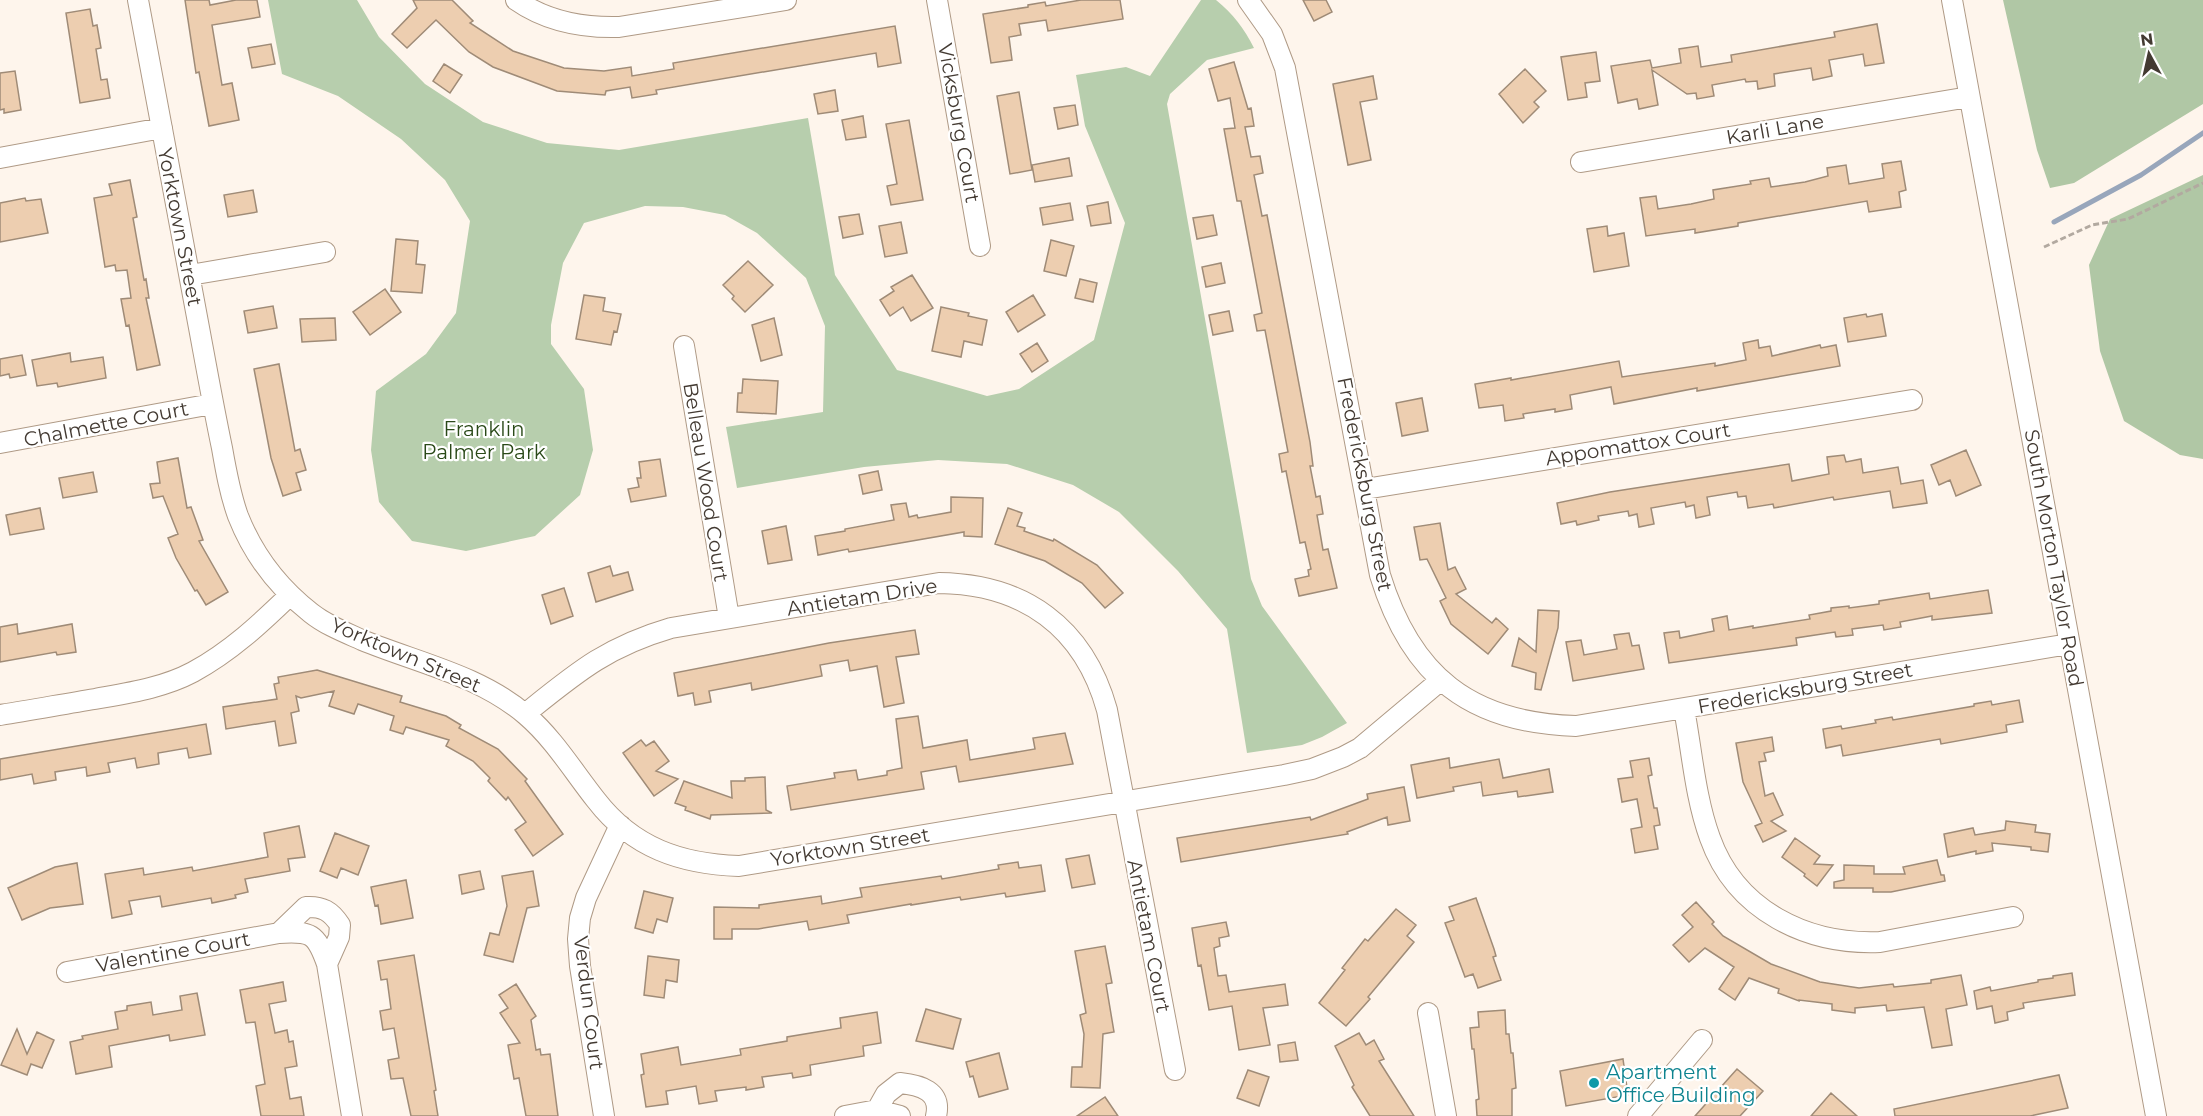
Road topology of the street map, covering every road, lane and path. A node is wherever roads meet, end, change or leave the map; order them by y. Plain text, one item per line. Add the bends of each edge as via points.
1 (138, 0) edge
2 (516, 0) edge
3 (786, 0) edge
4 (937, 0) edge
5 (1248, 0) edge
6 (1952, 0) edge
7 (1969, 97) junction
8 (162, 128) junction
9 (0, 158) edge
10 (1581, 162) dead end
11 (2203, 183) edge
12 (980, 246) dead end
13 (2044, 248) dead end
14 (325, 252) dead end
15 (190, 275) junction
16 (684, 346) dead end
17 (1912, 400) dead end
18 (212, 404) junction
19 (0, 444) edge
20 (1365, 489) junction
21 (290, 595) junction
22 (729, 618) junction
23 (2069, 644) junction
24 (1441, 680) junction
25 (1684, 709) junction
26 (525, 714) junction
27 (0, 715) edge
28 (1123, 802) junction
29 (620, 825) junction
30 (2013, 917) dead end
31 (279, 933) junction
32 (327, 964) junction
33 (67, 972) dead end
34 (1428, 1013) dead end
35 (1702, 1040) dead end
36 (1175, 1070) dead end
37 (877, 1110) junction
38 (352, 1116) edge
39 (604, 1116) edge
40 (845, 1116) edge
41 (900, 1116) edge
42 (936, 1116) edge
43 (1446, 1116) edge
44 (1638, 1116) edge
45 (2156, 1116) edge

1 - 8 street, Yorktown Street
2 - 3 street via 550,18 585,26 619,27
4 - 12 street, Vicksburg Court
5 - 20 street, Fredericksburg Street via 1272,34 1285,68
6 - 7 street, South Morton Taylor Road
7 - 10 street, Karli Lane
7 - 23 street, South Morton Taylor Road
8 - 9 street
8 - 15 street, Yorktown Street
11 - 13 path via 2128,219 2092,225
14 - 15 street
15 - 18 street, Yorktown Street
16 - 22 street, Belleau Wood Court
17 - 20 street, Appomattox Court
18 - 19 street, Chalmette Court
18 - 21 street, Yorktown Street via 239,518 258,555
20 - 24 street, Fredericksburg Street via 1380,575 1390,607 1412,648
21 - 26 street, Yorktown Street via 334,628 468,678
21 - 27 street via 259,626 192,673 132,692
22 - 26 street, Antietam Drive via 671,628 621,646 582,668
22 - 28 street, Antietam Drive via 939,583 1003,592 1060,627 1093,671 1107,710
23 - 25 street, Fredericksburg Street
23 - 45 street, South Morton Taylor Road
24 - 25 street, Fredericksburg Street via 1487,710 1545,725 1576,726
24 - 28 street, Yorktown Street via 1343,758 1284,775
25 - 30 street via 1702,814 1714,847 1746,894 1778,920 1820,937 1861,943
26 - 29 street, Yorktown Street via 549,736 598,803
28 - 29 street, Yorktown Street via 739,866 676,858 649,846
28 - 36 street, Antietam Court
29 - 39 street, Verdun Court via 586,898 578,939
31 - 32 street, Valentine Court via 301,932 312,937 320,945
31 - 32 street via 306,907 319,906 332,914 340,925 339,937
31 - 33 street, Valentine Court
32 - 38 street, Valentine Court
34 - 43 street
35 - 44 street
37 - 40 street
37 - 41 street
37 - 42 street via 886,1094 900,1083 926,1088 934,1095

